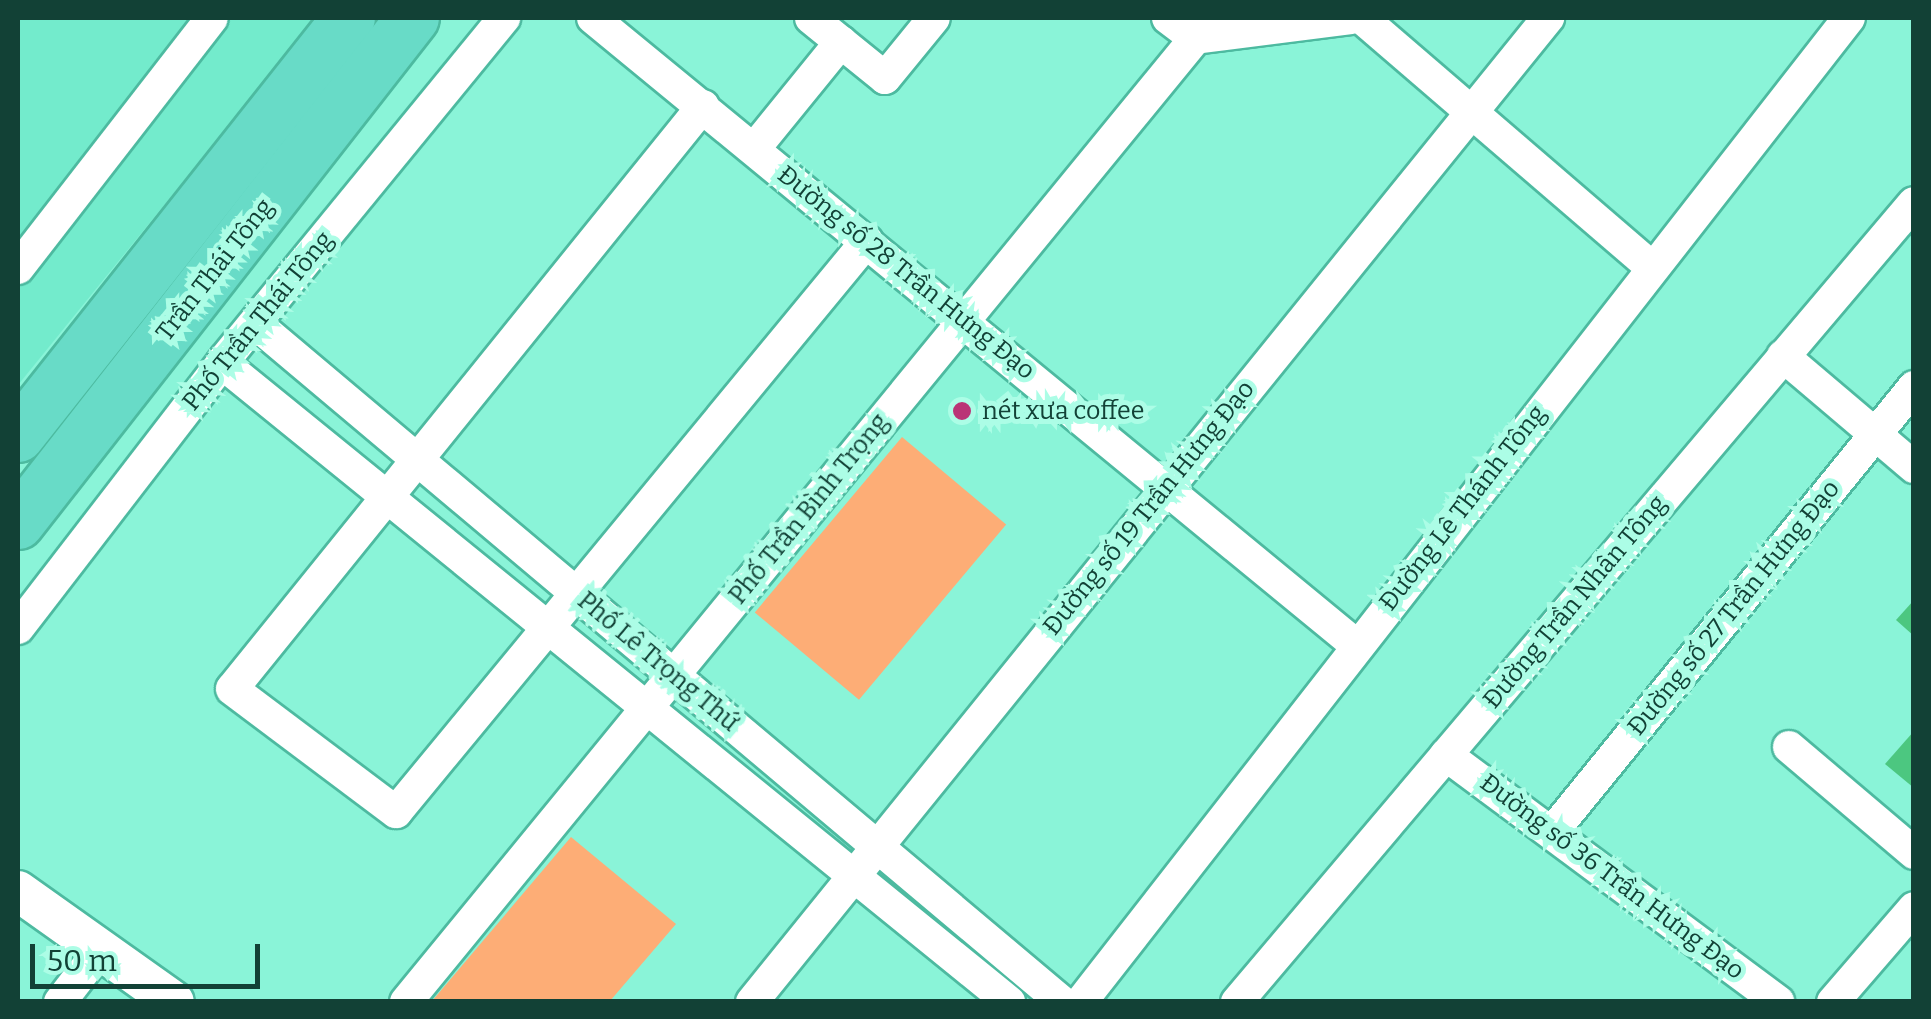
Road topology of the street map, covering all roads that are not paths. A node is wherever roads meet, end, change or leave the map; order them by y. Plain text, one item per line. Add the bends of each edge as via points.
1 (212, 18) edge
2 (349, 18) edge
3 (412, 18) edge
4 (504, 18) edge
5 (594, 18) edge
6 (811, 18) edge
7 (934, 18) edge
8 (1168, 18) edge
9 (1351, 18) edge
10 (1362, 18) edge
11 (1548, 18) edge
12 (1848, 18) edge
13 (1204, 28) edge
14 (841, 42) junction
15 (703, 106) junction
16 (1471, 112) junction
17 (754, 149) junction
18 (1914, 203) edge
19 (866, 241) junction
20 (1652, 267) junction
21 (18, 268) edge
22 (964, 320) junction
23 (255, 323) junction
24 (1783, 356) junction
25 (222, 363) junction
26 (1914, 387) edge
27 (1875, 434) junction
28 (18, 436) edge
29 (418, 455) junction
30 (1914, 467) edge
31 (1166, 486) junction
32 (386, 494) junction
33 (18, 522) edge
34 (576, 594) junction
35 (550, 626) junction
36 (18, 628) edge
37 (1356, 645) junction
38 (674, 674) junction
39 (648, 705) junction
40 (1789, 747) dead end
41 (1446, 754) junction
42 (1554, 830) junction
43 (878, 845) junction
44 (1914, 853) edge
45 (855, 873) junction
46 (18, 892) edge
47 (1914, 908) edge
48 (100, 950) junction
49 (60, 1002) edge
50 (174, 1002) edge
51 (406, 1002) edge
52 (752, 1002) edge
53 (1009, 1002) edge
54 (1062, 1002) edge
55 (1082, 1002) edge
56 (1237, 1002) edge
57 (1778, 1002) edge
58 (1833, 1002) edge

1 - 21 street
2 - 28 main road
3 - 33 main road, Trần Thái Tông
4 - 23 street, Phố Trần Thái Tông
5 - 15 street, Đường số 28 Trần Hưng Đạo
6 - 14 street
7 - 14 street via 885,78
8 - 13 street
9 - 13 street
10 - 16 street
11 - 16 street, Đường số 19 Trần Hưng Đạo
12 - 20 street, Đường Lê Thánh Tông
13 - 22 street, Phố Trần Bình Trọng
14 - 17 street
15 - 17 street, Đường số 28 Trần Hưng Đạo
15 - 29 street
16 - 20 street
16 - 31 street, Đường số 19 Trần Hưng Đạo
17 - 19 street, Đường số 28 Trần Hưng Đạo
18 - 24 street, Đường Trần Nhân Tông
19 - 22 street, Đường số 28 Trần Hưng Đạo
19 - 34 street
20 - 37 street, Đường Lê Thánh Tông
22 - 31 street, Đường số 28 Trần Hưng Đạo
22 - 38 street, Phố Trần Bình Trọng
23 - 25 street, Phố Trần Thái Tông
23 - 29 street, Phố Lê Trọng Thứ
24 - 27 street
24 - 41 street, Đường Trần Nhân Tông
25 - 32 street, Phố Lê Trọng Thứ
25 - 36 street, Phố Trần Thái Tông
26 - 27 street, Đường số 27 Trần Hưng Đạo
27 - 30 street
27 - 42 street, Đường số 27 Trần Hưng Đạo
29 - 32 street
29 - 34 street, Phố Lê Trọng Thứ
31 - 37 street, Đường số 28 Trần Hưng Đạo
31 - 43 street, Đường số 19 Trần Hưng Đạo
32 - 35 street, Phố Lê Trọng Thứ
32 - 35 street via 232,689 396,812
34 - 35 street
34 - 38 street, Phố Lê Trọng Thứ
35 - 39 street, Phố Lê Trọng Thứ
37 - 55 street, Đường Lê Thánh Tông
38 - 39 street, Phố Trần Bình Trọng
38 - 43 street, Phố Lê Trọng Thứ
39 - 45 street, Phố Lê Trọng Thứ
39 - 51 street, Phố Trần Bình Trọng
40 - 44 street
41 - 42 street, Đường số 36 Trần Hưng Đạo
41 - 56 street, Đường Trần Nhân Tông
42 - 57 street, Đường số 36 Trần Hưng Đạo
43 - 45 street, Đường số 19 Trần Hưng Đạo
43 - 54 street, Phố Lê Trọng Thứ
45 - 52 street, Đường số 19 Trần Hưng Đạo
45 - 53 street, Phố Lê Trọng Thứ
46 - 48 street
47 - 58 street
48 - 49 street
48 - 50 street

